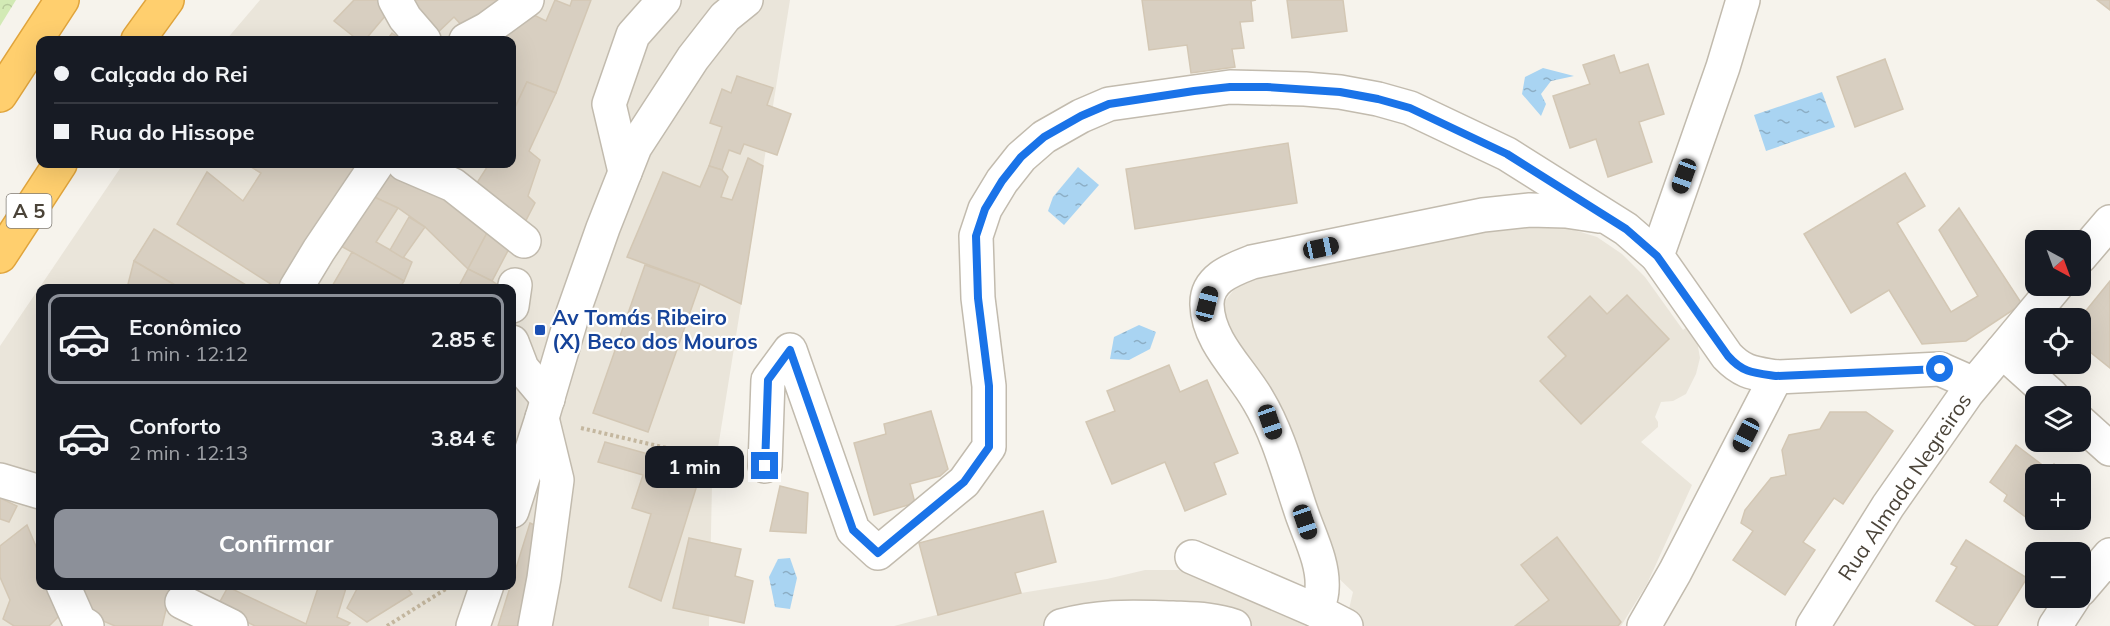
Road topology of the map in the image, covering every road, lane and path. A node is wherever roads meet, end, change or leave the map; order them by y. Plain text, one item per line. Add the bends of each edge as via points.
1 (62, 0) edge
2 (166, 0) edge
3 (395, 0) edge
4 (528, 0) edge
5 (664, 0) edge
6 (746, 0) edge
7 (1743, 0) edge
8 (39, 36) edge
9 (141, 36) edge
10 (421, 36) edge
11 (474, 36) edge
12 (36, 40) edge
13 (0, 95) edge
14 (57, 168) edge
15 (375, 168) edge
16 (413, 168) edge
17 (625, 172) junction
18 (1606, 216) junction
19 (2110, 222) edge
20 (524, 241) dead end
21 (2091, 245) edge
22 (0, 256) edge
23 (1657, 256) junction
24 (298, 284) edge
25 (2048, 296) edge
26 (2002, 351) junction
27 (516, 352) edge
28 (1776, 376) junction
29 (1974, 384) junction
30 (2041, 386) edge
31 (545, 408) junction
32 (2091, 432) edge
33 (2110, 449) edge
34 (765, 466) joint
35 (0, 480) edge
36 (36, 491) edge
37 (516, 499) edge
38 (2110, 555) edge
39 (1192, 557) dead end
40 (2091, 577) edge
41 (65, 590) edge
42 (444, 590) edge
43 (485, 590) edge
44 (180, 604) edge
45 (2067, 608) edge
46 (1317, 611) junction
47 (80, 624) edge
48 (231, 626) edge
49 (387, 626) edge
50 (473, 626) edge
51 (535, 626) edge
52 (1061, 626) edge
53 (1234, 626) edge
54 (1346, 626) edge
55 (1644, 626) edge
56 (1813, 626) edge
57 (2055, 626) edge

1 - 8 highway
2 - 9 highway
3 - 10 street
4 - 11 street
5 - 17 street via 633,35 609,104
6 - 17 street via 725,17 693,58 635,147
7 - 23 street
12 - 13 highway
14 - 22 highway, A 5
15 - 24 street
16 - 20 street via 453,185
17 - 31 street via 573,313
18 - 23 street
18 - 34 street via 1507,154 1410,108 1378,99 1305,89 1230,87 1109,104 1044,137 1021,157 985,209 976,246 989,386 989,447 964,482 878,553 853,530 790,350 768,380
18 - 46 street via 1530,210 1483,215 1252,262 1228,271 1211,285 1207,304 1209,324 1270,422 1319,562 1322,588
19 - 21 street
23 - 28 street via 1738,367
25 - 26 street, Rua Almada Negreiros
26 - 29 street, Rua Almada Negreiros
26 - 30 street
27 - 31 street
28 - 29 street via 1940,369
28 - 55 street
29 - 56 street, Rua Almada Negreiros via 1888,506
31 - 34 path via 746,467
31 - 37 street
31 - 51 street via 557,480
32 - 33 street
35 - 36 street
38 - 40 street
39 - 46 street
41 - 47 street
42 - 49 path
43 - 50 street
44 - 48 street
45 - 57 street
46 - 54 street
52 - 53 street via 1123,616 1216,620

